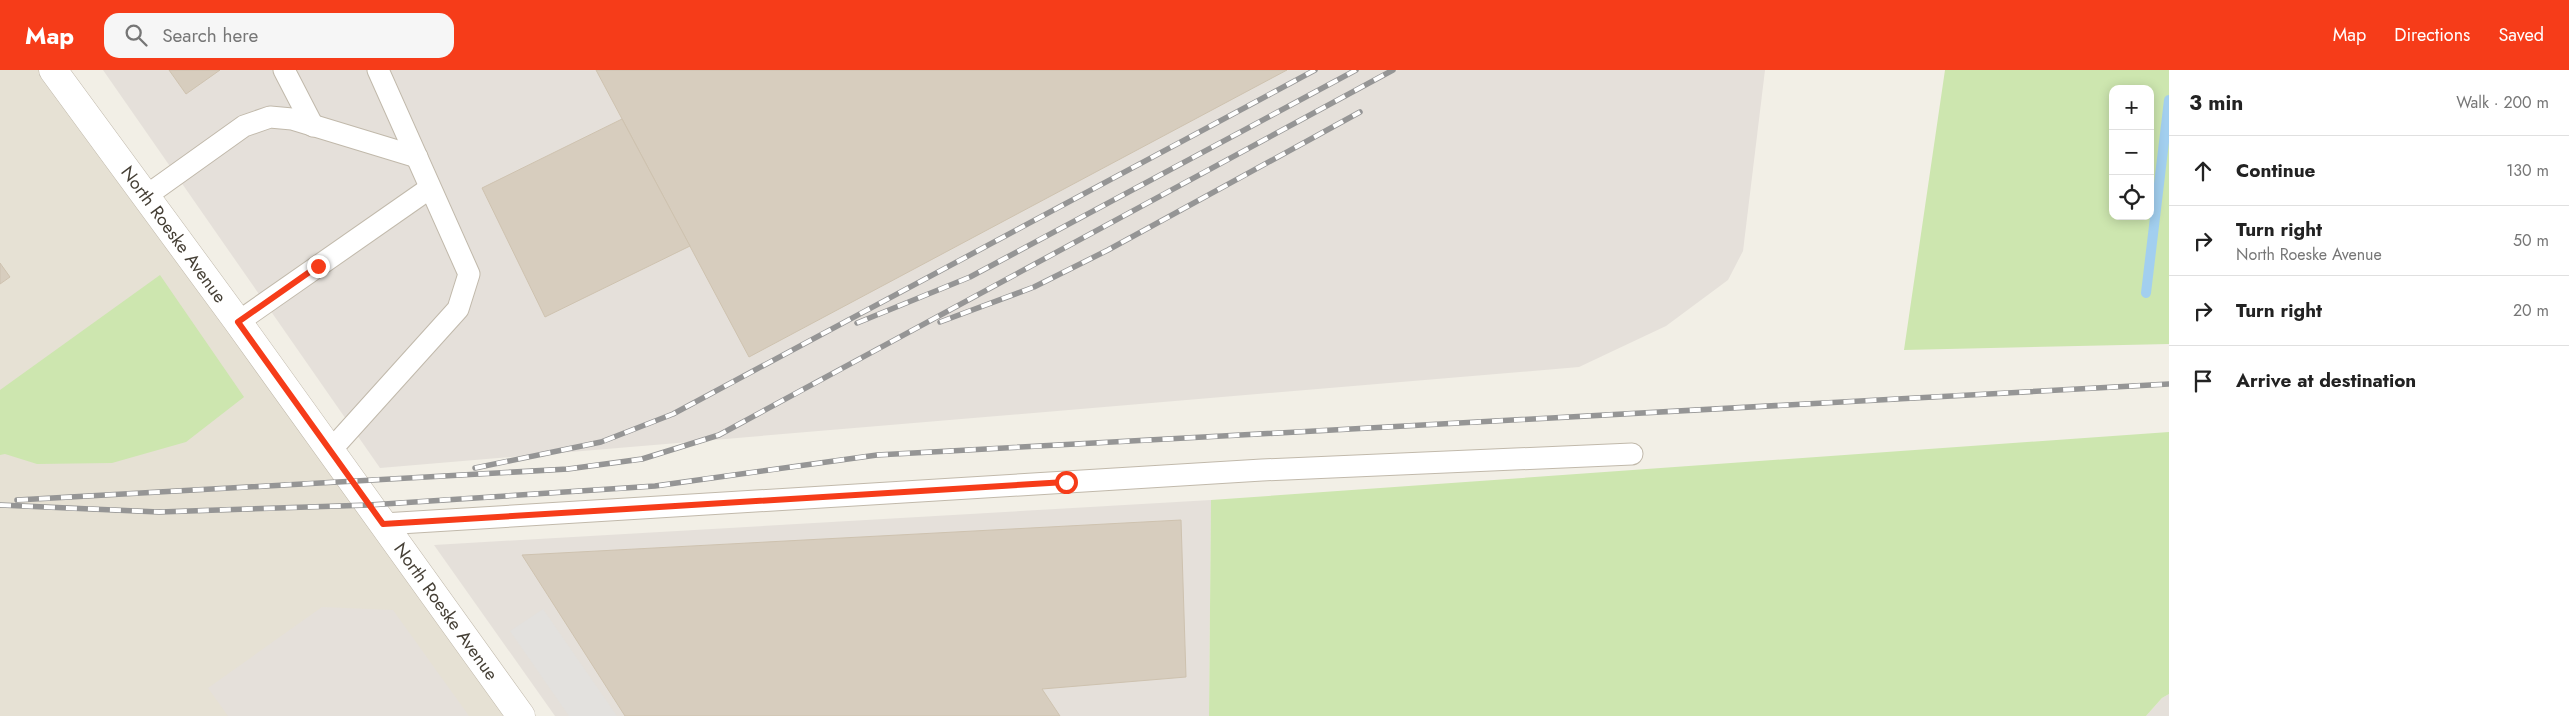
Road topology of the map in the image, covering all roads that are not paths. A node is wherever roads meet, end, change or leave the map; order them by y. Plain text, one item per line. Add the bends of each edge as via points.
1 (53, 70) edge
2 (284, 70) edge
3 (378, 70) edge
4 (314, 126) junction
5 (416, 157) junction
6 (430, 188) junction
7 (146, 196) junction
8 (238, 322) junction
9 (330, 451) junction
10 (1632, 454) dead end
11 (383, 524) junction
12 (521, 716) edge

1 - 7 street, North Roeske Avenue
2 - 4 lane
3 - 5 lane
4 - 5 lane
4 - 7 lane via 292,119 270,118 244,126
5 - 6 lane
6 - 8 lane
6 - 9 lane via 469,274 458,309
7 - 8 street, North Roeske Avenue
8 - 9 street, North Roeske Avenue
9 - 11 street, North Roeske Avenue
10 - 11 lane via 1262,470
11 - 12 street, North Roeske Avenue

